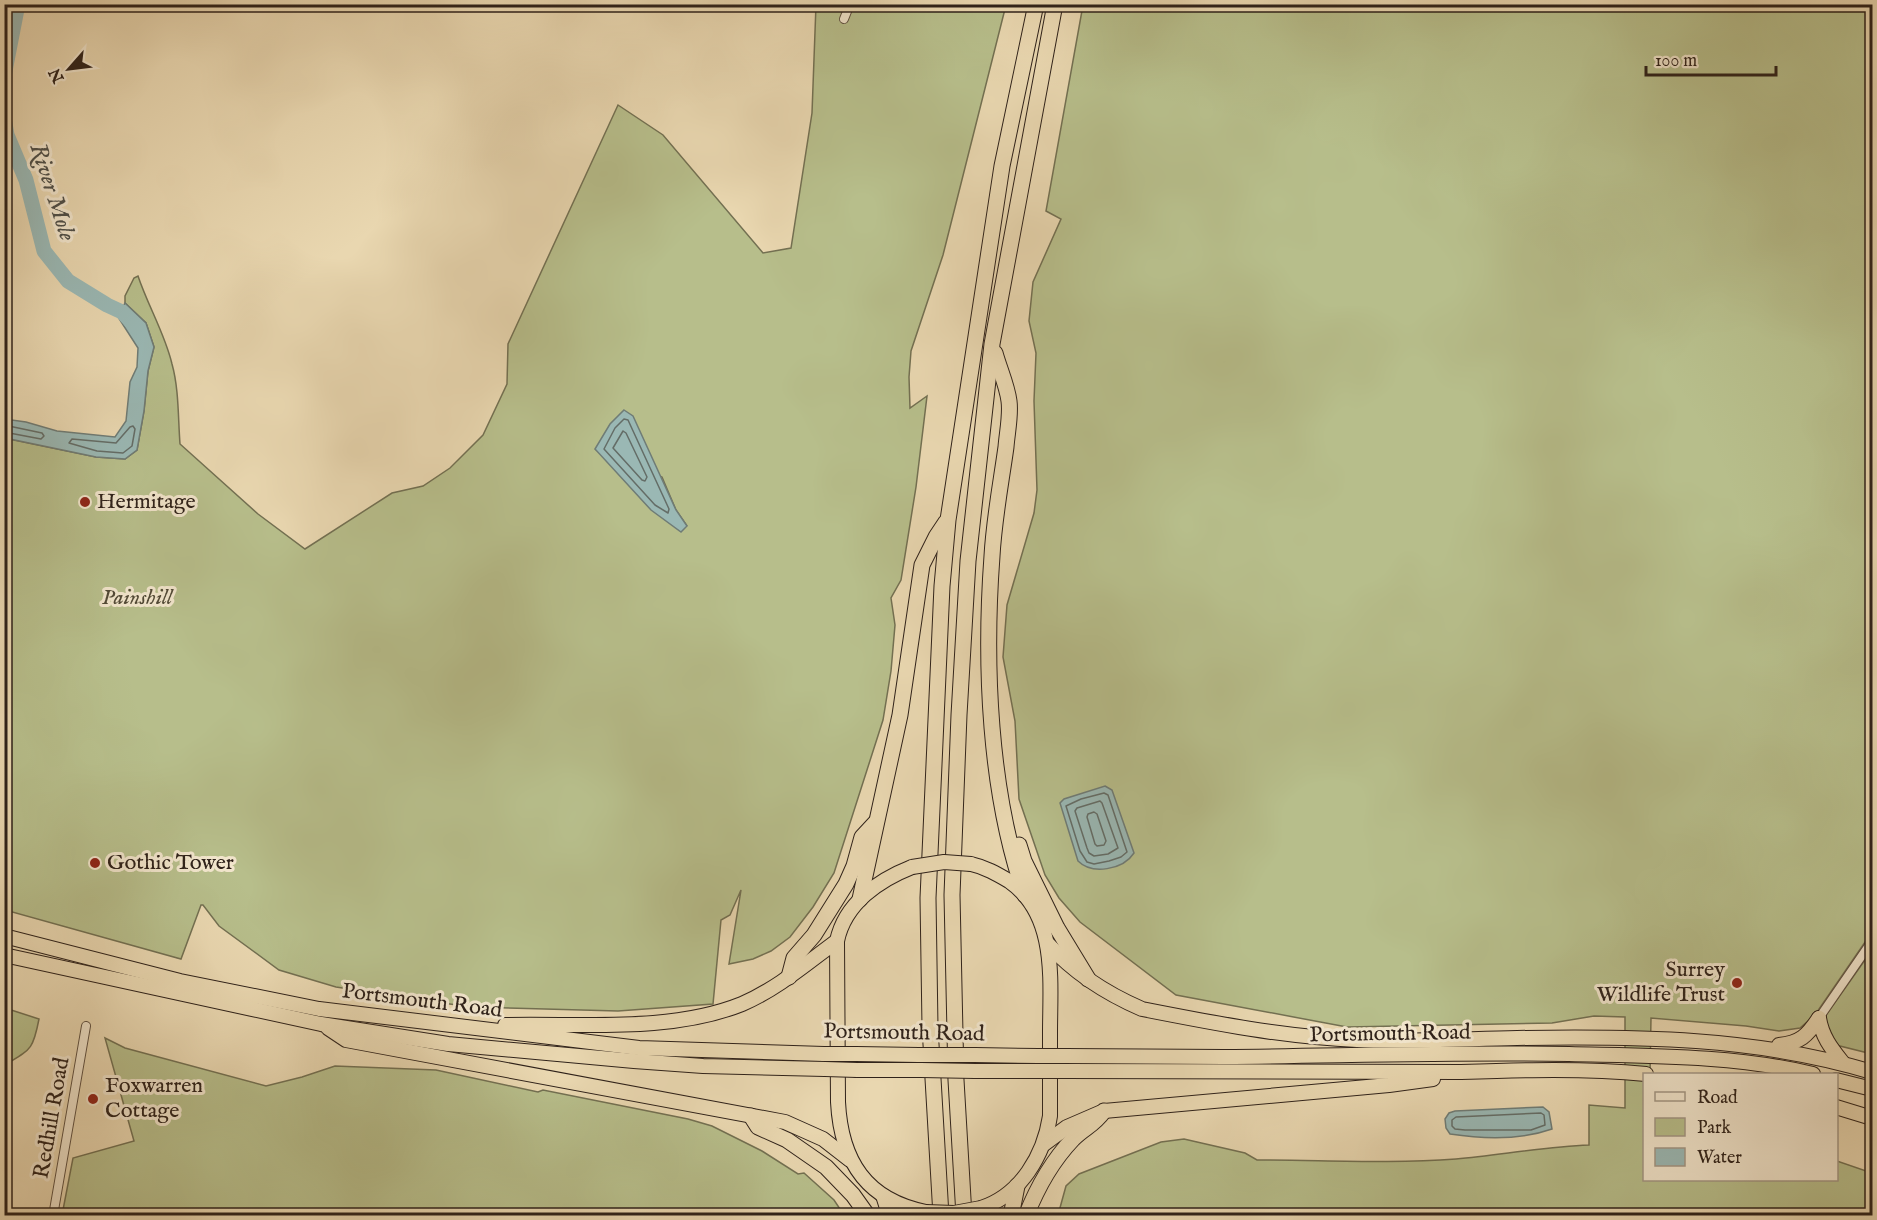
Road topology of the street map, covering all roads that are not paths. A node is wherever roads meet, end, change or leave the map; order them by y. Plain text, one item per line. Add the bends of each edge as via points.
1 (850, 4) edge
2 (1036, 4) edge
3 (1055, 4) edge
4 (844, 19) dead end
5 (992, 344) junction
6 (948, 520) junction
7 (1002, 810) junction
8 (876, 822) junction
9 (1025, 895) junction
10 (860, 899) junction
11 (4, 936) edge
12 (837, 940) junction
13 (1872, 941) edge
14 (1048, 944) junction
15 (4, 955) edge
16 (789, 977) junction
17 (1088, 979) junction
18 (1819, 1018) junction
19 (321, 1024) junction
20 (86, 1026) dead end
21 (458, 1027) junction
22 (1762, 1047) junction
23 (1844, 1063) junction
24 (1461, 1072) junction
25 (1872, 1072) edge
26 (1808, 1073) edge
27 (1643, 1074) edge
28 (1838, 1080) edge
29 (1872, 1089) edge
30 (1838, 1108) edge
31 (1104, 1111) junction
32 (751, 1116) junction
33 (1872, 1118) edge
34 (1044, 1143) junction
35 (850, 1160) junction
36 (1017, 1186) junction
37 (884, 1197) junction
38 (934, 1214) edge
39 (53, 1215) edge
40 (868, 1215) edge
41 (890, 1215) edge
42 (964, 1215) edge
43 (1011, 1215) edge
44 (1026, 1215) edge

1 - 4 street
2 - 6 highway via 1002,166
3 - 5 highway
5 - 7 highway via 1009,402 993,530 988,646
5 - 42 highway via 968,561 953,884 956,1080
6 - 8 highway via 922,565 900,715
6 - 38 highway via 928,898
7 - 9 highway via 1013,863
7 - 17 highway via 1057,928
8 - 10 highway
8 - 16 highway via 862,837 846,884 814,935 794,958
9 - 10 highway, bridge via 1001,876 979,866 944,862 912,867 891,876
9 - 14 highway
10 - 12 highway
11 - 21 highway, Portsmouth Road via 256,998
12 - 16 highway
12 - 35 highway via 839,1125
13 - 18 street
14 - 17 highway via 1066,964
14 - 34 highway via 1050,1116
15 - 19 highway, Portsmouth Road
16 - 21 highway via 743,1003 685,1019
17 - 22 highway via 1142,1009 1297,1035 1394,1041 1671,1038
18 - 22 highway via 1793,1044
18 - 23 highway via 1827,1043
19 - 24 highway, Portsmouth Road, bridge via 448,1044 703,1066
19 - 32 highway via 346,1040
20 - 39 street, Redhill Road
21 - 26 highway, Portsmouth Road, bridge via 639,1048 1038,1056 1515,1053 1700,1058
22 - 23 highway
23 - 25 highway
24 - 27 highway, Portsmouth Road
24 - 31 highway via 1389,1085
28 - 29 highway
30 - 33 highway
31 - 34 highway
31 - 44 highway via 1056,1158
32 - 35 highway via 797,1126 823,1139
32 - 40 highway via 758,1127 787,1140 826,1167
34 - 36 highway
35 - 37 highway via 867,1183
36 - 38 highway, bridge via 981,1208
36 - 43 highway
37 - 38 highway
37 - 41 highway

